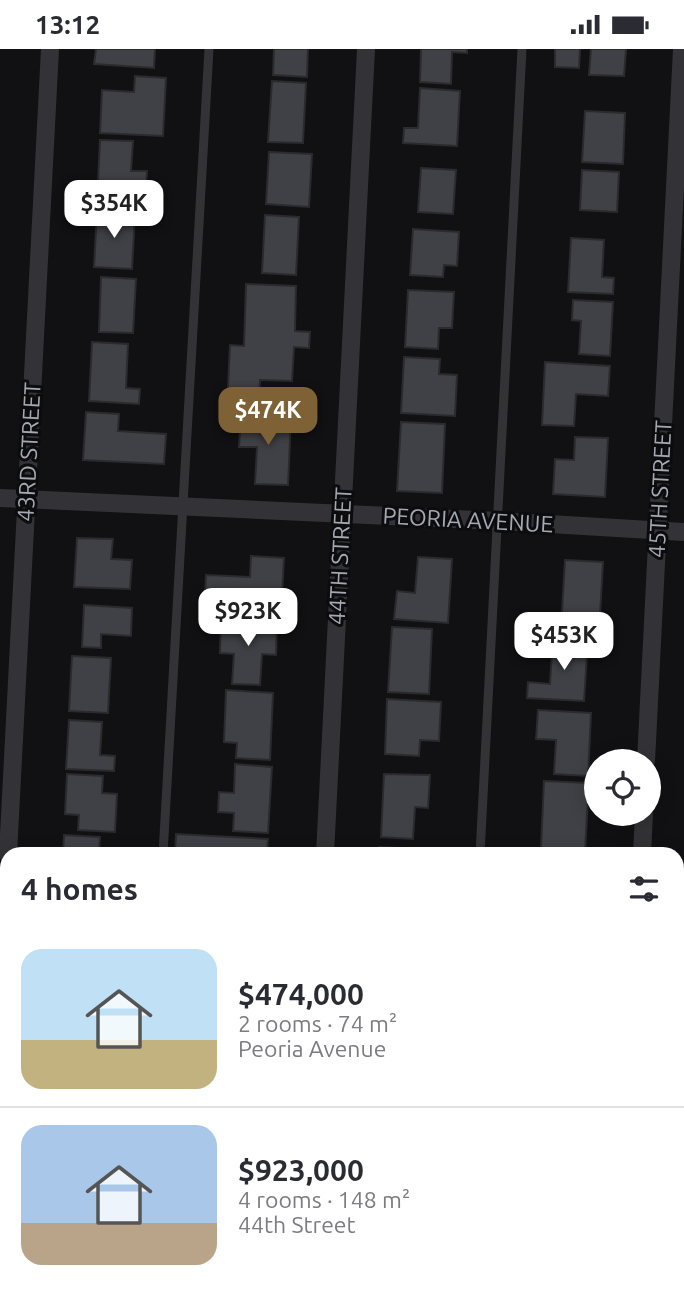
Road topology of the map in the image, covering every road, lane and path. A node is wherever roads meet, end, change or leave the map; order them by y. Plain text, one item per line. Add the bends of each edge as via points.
1 (50, 49) edge
2 (209, 49) edge
3 (366, 49) edge
4 (522, 49) edge
5 (682, 49) edge
6 (0, 498) edge
7 (26, 499) junction
8 (182, 507) junction
9 (342, 514) junction
10 (498, 521) junction
11 (658, 531) junction
12 (684, 533) edge
13 (647, 749) edge
14 (643, 826) edge
15 (8, 847) edge
16 (163, 847) edge
17 (325, 847) edge
18 (481, 847) edge
19 (642, 847) edge

1 - 7 street, 43RD STREET
2 - 8 lane
3 - 9 street, 44TH STREET
4 - 10 lane
5 - 11 street, 45TH STREET
6 - 7 street, PEORIA AVENUE
7 - 8 street, PEORIA AVENUE
7 - 15 street, 43RD STREET
8 - 9 street, PEORIA AVENUE
8 - 16 lane
9 - 10 street, PEORIA AVENUE
9 - 17 street, 44TH STREET
10 - 11 street, PEORIA AVENUE
10 - 18 lane
11 - 12 street, PEORIA AVENUE
11 - 13 street, 45TH STREET
14 - 19 street

